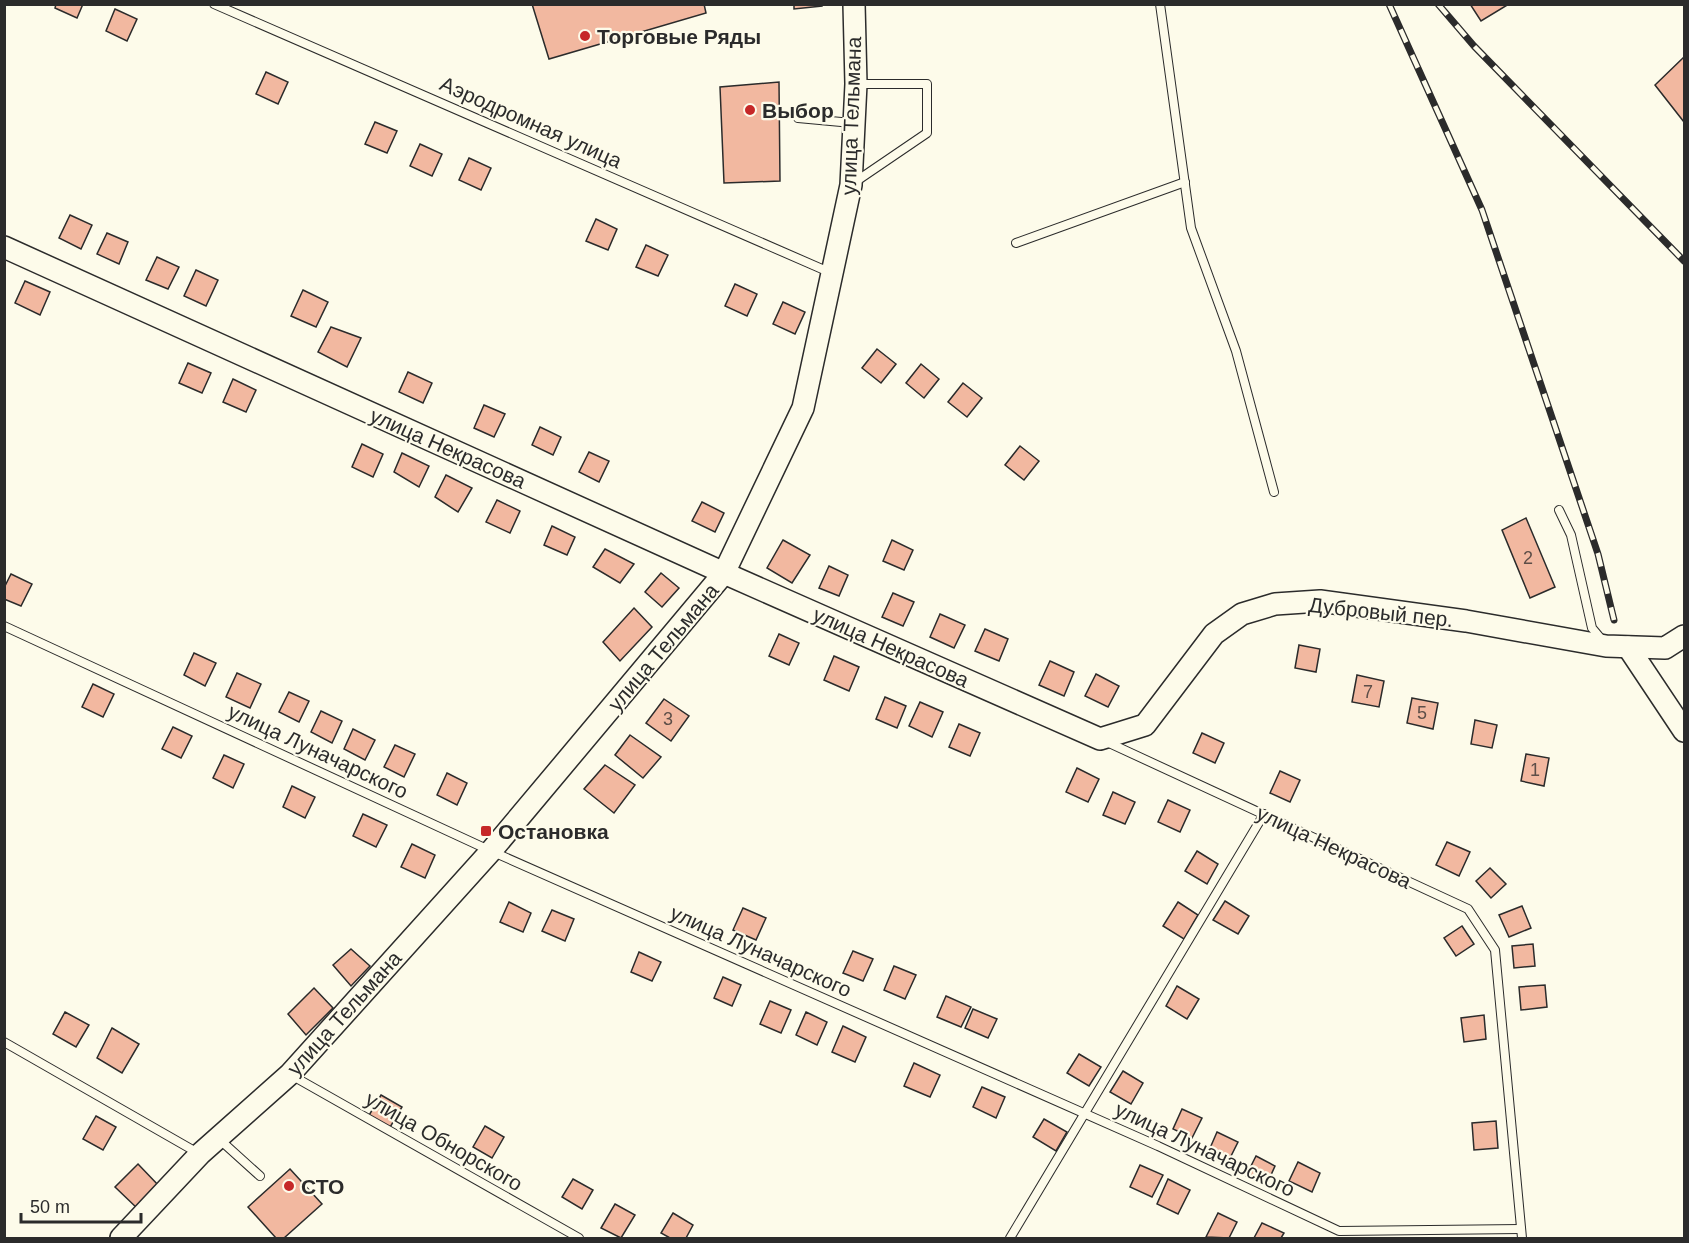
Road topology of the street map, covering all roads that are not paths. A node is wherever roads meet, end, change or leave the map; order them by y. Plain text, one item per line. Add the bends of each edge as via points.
1 (214, 4) edge
2 (234, 4) edge
3 (854, 4) edge
4 (1160, 4) edge
5 (226, 9) junction
6 (856, 84) junction
7 (798, 118) dead end
8 (853, 123) junction
9 (1185, 182) junction
10 (851, 185) junction
11 (1016, 243) dead end
12 (4, 247) edge
13 (833, 273) junction
14 (1274, 492) dead end
15 (1559, 510) dead end
16 (724, 573) junction
17 (4, 626) edge
18 (1684, 636) edge
19 (1606, 646) junction
20 (1628, 647) junction
21 (1684, 731) edge
22 (1100, 739) junction
23 (1264, 814) junction
24 (491, 851) junction
25 (4, 1042) edge
26 (290, 1074) junction
27 (1085, 1114) junction
28 (218, 1138) junction
29 (200, 1154) junction
30 (260, 1176) dead end
31 (1521, 1229) junction
32 (122, 1239) edge
33 (579, 1239) edge
34 (1010, 1239) edge
35 (1522, 1239) edge

1 - 5 lane, Аэродромная улица
2 - 5 lane
3 - 6 street, улица Тельмана
4 - 9 lane
5 - 13 lane, Аэродромная улица
6 - 8 street, улица Тельмана
6 - 10 lane via 927,84 927,133
7 - 8 lane
8 - 10 street, улица Тельмана
9 - 11 lane
9 - 14 lane via 1191,228 1236,351
10 - 13 street, улица Тельмана
12 - 16 street, улица Некрасова
13 - 16 street, улица Тельмана via 803,408
15 - 19 lane via 1571,535 1592,628
16 - 22 street, улица Некрасова
16 - 24 street, улица Тельмана
17 - 24 lane, улица Луначарского
18 - 20 street, Дубровый пер. via 1665,648
19 - 20 street, Дубровый пер.
19 - 22 street, Дубровый пер. via 1320,601 1275,604 1242,614 1214,634 1144,725
20 - 21 street
22 - 23 lane, улица Некрасова
23 - 27 lane
23 - 31 lane, улица Некрасова via 1468,909 1495,950
24 - 26 street, улица Тельмана
24 - 27 lane, улица Луначарского
25 - 29 lane
26 - 28 street, улица Тельмана
26 - 33 lane, улица Обнорского
27 - 31 lane, улица Луначарского via 1339,1231
27 - 34 lane
28 - 29 street, улица Тельмана
28 - 30 lane
29 - 32 street, улица Тельмана
31 - 35 lane, улица Некрасова

